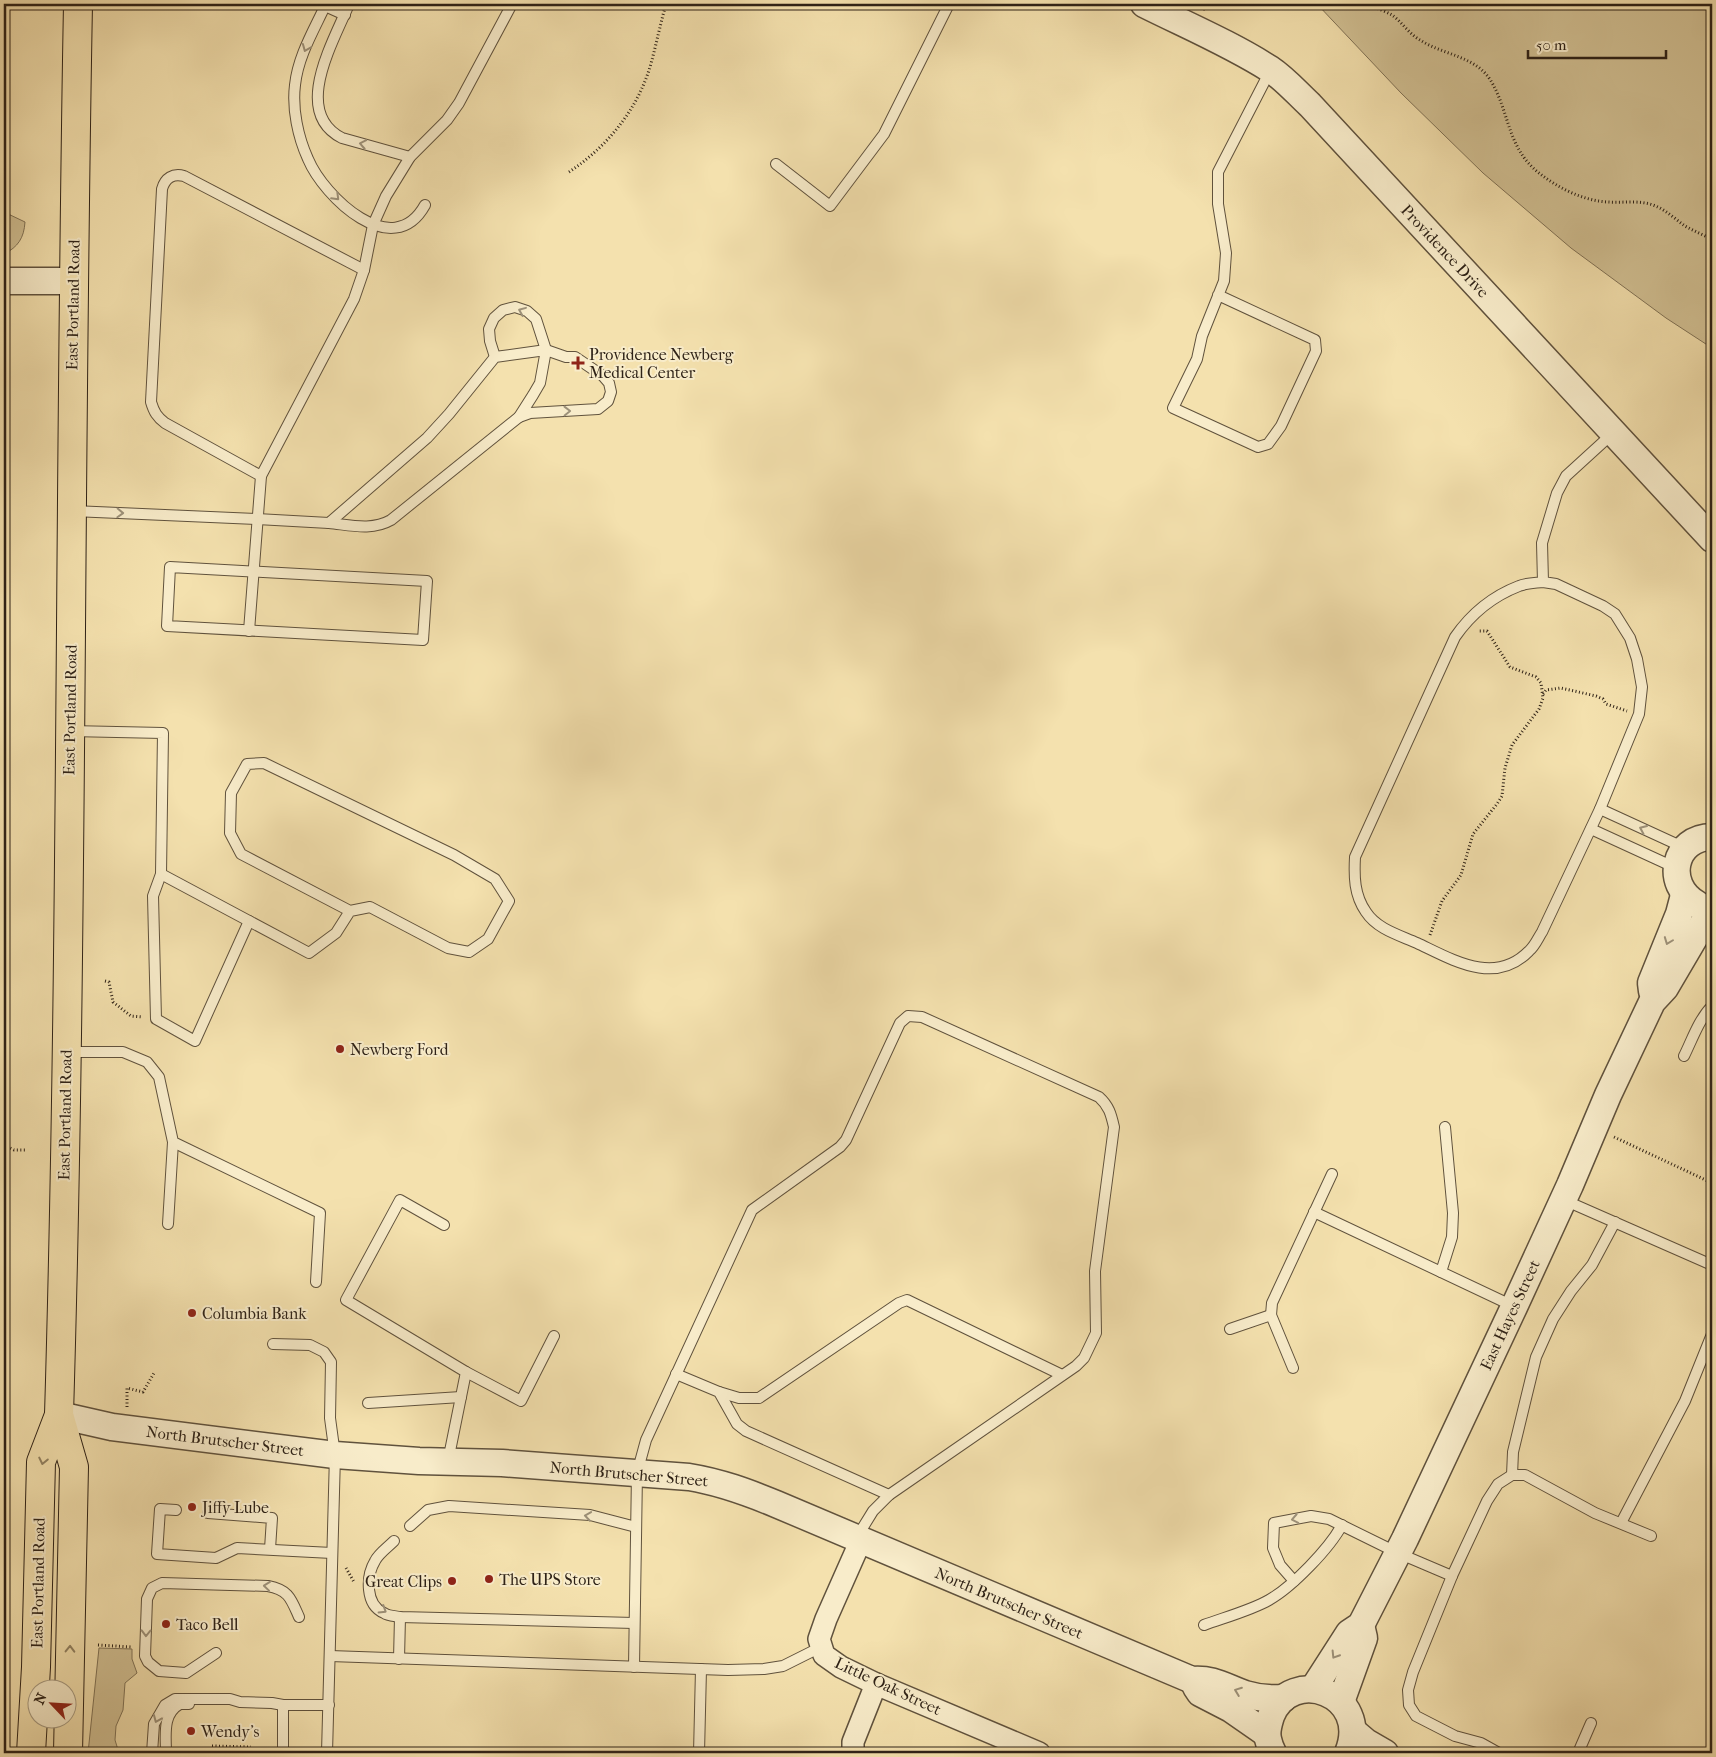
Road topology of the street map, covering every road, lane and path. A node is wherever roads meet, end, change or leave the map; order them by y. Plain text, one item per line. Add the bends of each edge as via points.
1 (78, 4) edge
2 (350, 4) edge
3 (512, 4) edge
4 (666, 4) edge
5 (949, 4) edge
6 (1144, 4) edge
7 (1368, 4) edge
8 (325, 5) edge
9 (345, 15) junction
10 (1271, 70) junction
11 (410, 157) junction
12 (776, 164) dead end
13 (569, 172) dead end
14 (425, 206) dead end
15 (373, 225) junction
16 (1712, 239) edge
17 (364, 270) junction
18 (4, 281) edge
19 (74, 281) junction
20 (1218, 295) junction
21 (546, 350) junction
22 (495, 357) junction
23 (519, 417) junction
24 (1613, 433) junction
25 (261, 476) junction
26 (72, 511) junction
27 (257, 519) junction
28 (329, 524) junction
29 (1712, 540) edge
30 (253, 572) junction
31 (1543, 582) junction
32 (1466, 622) junction
33 (249, 631) junction
34 (1543, 694) junction
35 (1640, 714) junction
36 (69, 731) junction
37 (1600, 809) junction
38 (1590, 829) junction
39 (1711, 836) edge
40 (1681, 858) junction
41 (161, 874) junction
42 (1684, 895) junction
43 (1712, 908) edge
44 (350, 911) junction
45 (249, 921) junction
46 (1425, 947) junction
47 (105, 981) dead end
48 (1652, 1002) junction
49 (1712, 1006) edge
50 (156, 1019) junction
51 (66, 1052) junction
52 (1684, 1056) dead end
53 (1445, 1127) dead end
54 (1611, 1136) dead end
55 (173, 1142) junction
56 (4, 1145) edge
57 (25, 1150) dead end
58 (1332, 1174) dead end
59 (1712, 1183) edge
60 (1563, 1199) junction
61 (1314, 1212) junction
62 (1615, 1222) junction
63 (168, 1224) dead end
64 (444, 1225) dead end
65 (1712, 1265) edge
66 (1441, 1272) junction
67 (316, 1282) dead end
68 (1514, 1307) junction
69 (1271, 1315) junction
70 (1230, 1329) dead end
71 (1712, 1334) edge
72 (554, 1336) dead end
73 (273, 1344) dead end
74 (1293, 1368) dead end
75 (466, 1372) junction
76 (154, 1373) dead end
77 (676, 1374) junction
78 (1062, 1375) junction
79 (719, 1392) junction
80 (461, 1397) junction
81 (368, 1403) dead end
82 (127, 1408) dead end
83 (59, 1415) junction
84 (335, 1455) junction
85 (448, 1462) junction
86 (636, 1474) junction
87 (1512, 1475) junction
88 (889, 1495) junction
89 (176, 1510) dead end
90 (208, 1513) dead end
91 (1621, 1524) junction
92 (410, 1526) dead end
93 (1342, 1526) junction
94 (636, 1527) junction
95 (1651, 1536) dead end
96 (859, 1539) junction
97 (394, 1542) dead end
98 (270, 1549) junction
99 (332, 1553) junction
100 (1398, 1553) junction
101 (332, 1568) junction
102 (1452, 1576) junction
103 (1294, 1581) junction
104 (369, 1587) junction
105 (299, 1617) dead end
106 (400, 1617) junction
107 (634, 1623) junction
108 (1362, 1625) junction
109 (1204, 1626) dead end
110 (98, 1645) dead end
111 (821, 1647) junction
112 (216, 1653) dead end
113 (330, 1656) junction
114 (399, 1659) junction
115 (148, 1662) junction
116 (634, 1666) junction
117 (701, 1669) junction
118 (1192, 1680) junction
119 (876, 1684) junction
120 (1313, 1689) junction
121 (1284, 1698) junction
122 (240, 1702) junction
123 (1340, 1702) junction
124 (283, 1705) junction
125 (328, 1705) junction
126 (1592, 1723) dead end
127 (1350, 1742) edge
128 (1270, 1744) edge
129 (212, 1746) dead end
130 (251, 1746) dead end
131 (31, 1753) edge
132 (68, 1753) edge
133 (152, 1753) edge
134 (166, 1753) edge
135 (283, 1753) edge
136 (327, 1753) edge
137 (699, 1753) edge
138 (853, 1753) edge
139 (1039, 1753) edge
140 (1385, 1753) edge
141 (1499, 1753) edge
142 (1578, 1753) edge

1 - 19 highway, East Portland Road
2 - 9 lane
3 - 11 lane via 459,103 447,120
4 - 13 path via 650,67 633,107 608,139
5 - 12 lane via 884,134 830,206
6 - 10 street, Providence Drive
7 - 16 path via 1392,15 1419,40 1481,68 1491,80 1517,148 1531,166 1553,183 1606,202 1642,202 1655,206
8 - 9 lane
8 -> 15 lane via 296,78 295,111 299,134 308,160 319,178 350,211
11 -> 9 lane via 342,138 333,133 322,116 318,104 319,79
10 - 20 lane via 1218,172 1218,204 1226,253 1224,281
10 - 24 street, Providence Drive via 1310,105
11 - 15 lane
14 - 15 lane via 411,222 399,227
15 - 17 lane
17 - 25 lane via 354,299
17 - 25 lane via 184,176 170,177 163,184 151,402 154,411 165,423
18 - 19 street
19 - 26 highway, East Portland Road
20 - 20 lane via 1197,359 1172,408 1258,447 1268,444 1281,426 1316,351 1315,340
21 - 22 lane
21 -> 22 lane via 536,319 515,307 503,310 491,323 490,341
21 - 23 lane via 540,383
23 -> 21 lane via 530,413 598,409 608,401 611,392 604,376 575,357
22 - 28 lane via 427,438
23 - 28 lane via 391,520 362,526
24 - 29 street, Providence Drive
24 - 31 lane via 1566,476 1556,493 1542,544
25 - 27 lane
26 -> 27 lane
26 - 36 highway, East Portland Road
27 - 28 lane
27 - 30 lane
30 - 33 lane
30 - 33 lane via 170,567 167,626
30 - 33 lane via 426,581 423,640
31 - 32 lane via 1520,585 1485,605
31 - 35 lane via 1556,584 1615,614 1630,638 1637,659 1642,687
32 - 34 path via 1476,630 1487,632 1510,667 1536,677
32 - 46 lane via 1455,637 1355,856 1356,893 1366,912 1381,927
34 - 35 path via 1546,690 1561,688 1596,696 1613,707
34 - 46 path via 1539,709 1512,745 1502,796 1473,834 1461,875 1442,901
35 - 37 lane
36 - 41 lane via 163,733
36 - 51 highway, East Portland Road
37 - 38 lane
40 -> 37 lane
38 - 40 lane
38 - 46 lane via 1542,932 1531,950 1517,962 1501,967 1468,966
39 - 40 street via 1700,839
40 - 42 street via 1678,886
41 - 45 lane
41 - 50 lane via 153,896
42 - 43 street via 1695,904
42 -> 48 street, East Hayes Street via 1652,984
43 - 48 street, East Hayes Street via 1666,988
44 - 44 lane via 370,907 448,948 470,952 488,939 509,901 495,879 454,855 264,763 247,764 231,793 230,833 241,854
44 - 45 lane via 336,933 309,952
45 - 50 lane via 195,1041
47 - 50 path via 109,982 113,1002 131,1016
48 - 60 street, East Hayes Street
49 - 52 lane
51 - 55 lane via 122,1052 147,1062 159,1077
51 - 83 highway, East Portland Road
53 - 66 lane via 1453,1213 1452,1237
54 - 59 path
55 - 63 lane
55 - 67 lane via 320,1213
56 - 57 path via 14,1150
58 - 61 lane
60 - 62 lane
60 - 68 street, East Hayes Street
61 - 66 lane
61 - 69 lane via 1272,1303
62 - 65 lane
62 - 87 lane via 1592,1265 1570,1291 1553,1319 1536,1357 1513,1452
64 - 75 lane via 400,1200 346,1300
66 - 68 lane
68 - 100 street, East Hayes Street
69 - 70 lane
69 - 74 lane
71 - 91 lane via 1685,1401
72 - 75 lane via 522,1401
73 - 84 lane via 310,1346 324,1352 331,1362 330,1418
75 - 80 lane
76 - 82 path via 143,1392 127,1388
77 - 78 lane via 752,1210 846,1140 900,1023 908,1016 922,1017 1099,1097 1111,1112 1114,1127 1095,1271 1096,1333 1084,1358
77 - 79 lane
77 - 86 lane via 646,1440
78 - 79 lane via 907,1300 759,1398 739,1398
78 - 88 lane
79 - 88 lane via 738,1424 746,1431
80 - 81 lane
80 - 85 lane
83 - 84 street, North Brutscher Street via 112,1427
83 -> 131 highway, East Portland Road via 41,1462
132 -> 83 highway, East Portland Road via 74,1467
84 - 85 street, North Brutscher Street
84 - 99 lane
85 - 86 street, North Brutscher Street
86 - 94 lane
86 - 96 street, North Brutscher Street via 712,1481 740,1489
87 - 91 lane via 1525,1475
87 - 102 lane via 1498,1484 1487,1501
88 - 96 lane via 873,1510
89 - 98 lane via 160,1509 156,1554 216,1558 237,1548
90 - 98 lane via 272,1518
91 - 95 lane
94 -> 92 lane via 590,1515 449,1506 428,1510
93 - 100 lane
93 - 103 lane via 1336,1537
93 -> 103 lane via 1329,1519 1311,1516 1274,1523 1273,1548 1280,1565
94 - 107 lane
96 - 111 street, Little Oak Street via 826,1619 819,1639
96 - 118 street, North Brutscher Street
97 - 104 lane via 375,1559
98 - 99 lane
99 - 101 lane
100 - 102 lane
100 - 108 street, East Hayes Street
101 - 104 path via 347,1568 357,1587
101 - 113 lane
102 - 141 lane via 1413,1672 1408,1690 1409,1705 1416,1716 1431,1725
103 - 109 lane via 1268,1601
104 -> 106 lane via 377,1608 384,1614
105 -> 115 lane via 291,1598 277,1588 162,1583 152,1588 147,1599
106 - 107 lane
106 - 114 lane
107 - 116 lane
108 -> 120 street, East Hayes Street via 1349,1633
108 - 123 street, East Hayes Street via 1364,1638
110 - 115 path via 134,1647 134,1662
111 - 117 lane via 783,1666
111 - 119 street, Little Oak Street via 824,1655 841,1668
112 - 115 lane via 186,1673 160,1671
113 - 114 lane
113 - 125 lane
114 - 116 lane
116 - 117 lane
117 - 137 lane
121 -> 118 street, North Brutscher Street via 1266,1699 1246,1694 1205,1678
118 - 128 street, North Brutscher Street via 1200,1693 1231,1709
119 - 138 street via 853,1742
119 - 139 street, Little Oak Street
120 - 121 street
120 - 123 street via 1330,1694
121 - 128 street via 1275,1708 1268,1725
122 - 124 lane
122 -> 133 lane via 230,1699 175,1699 165,1704 154,1724
122 - 134 lane via 180,1704 175,1707 167,1720
123 - 127 street via 1350,1716
124 - 125 lane
124 - 135 lane
125 - 136 lane
126 - 142 lane
127 - 140 street via 1366,1742
129 - 130 path

